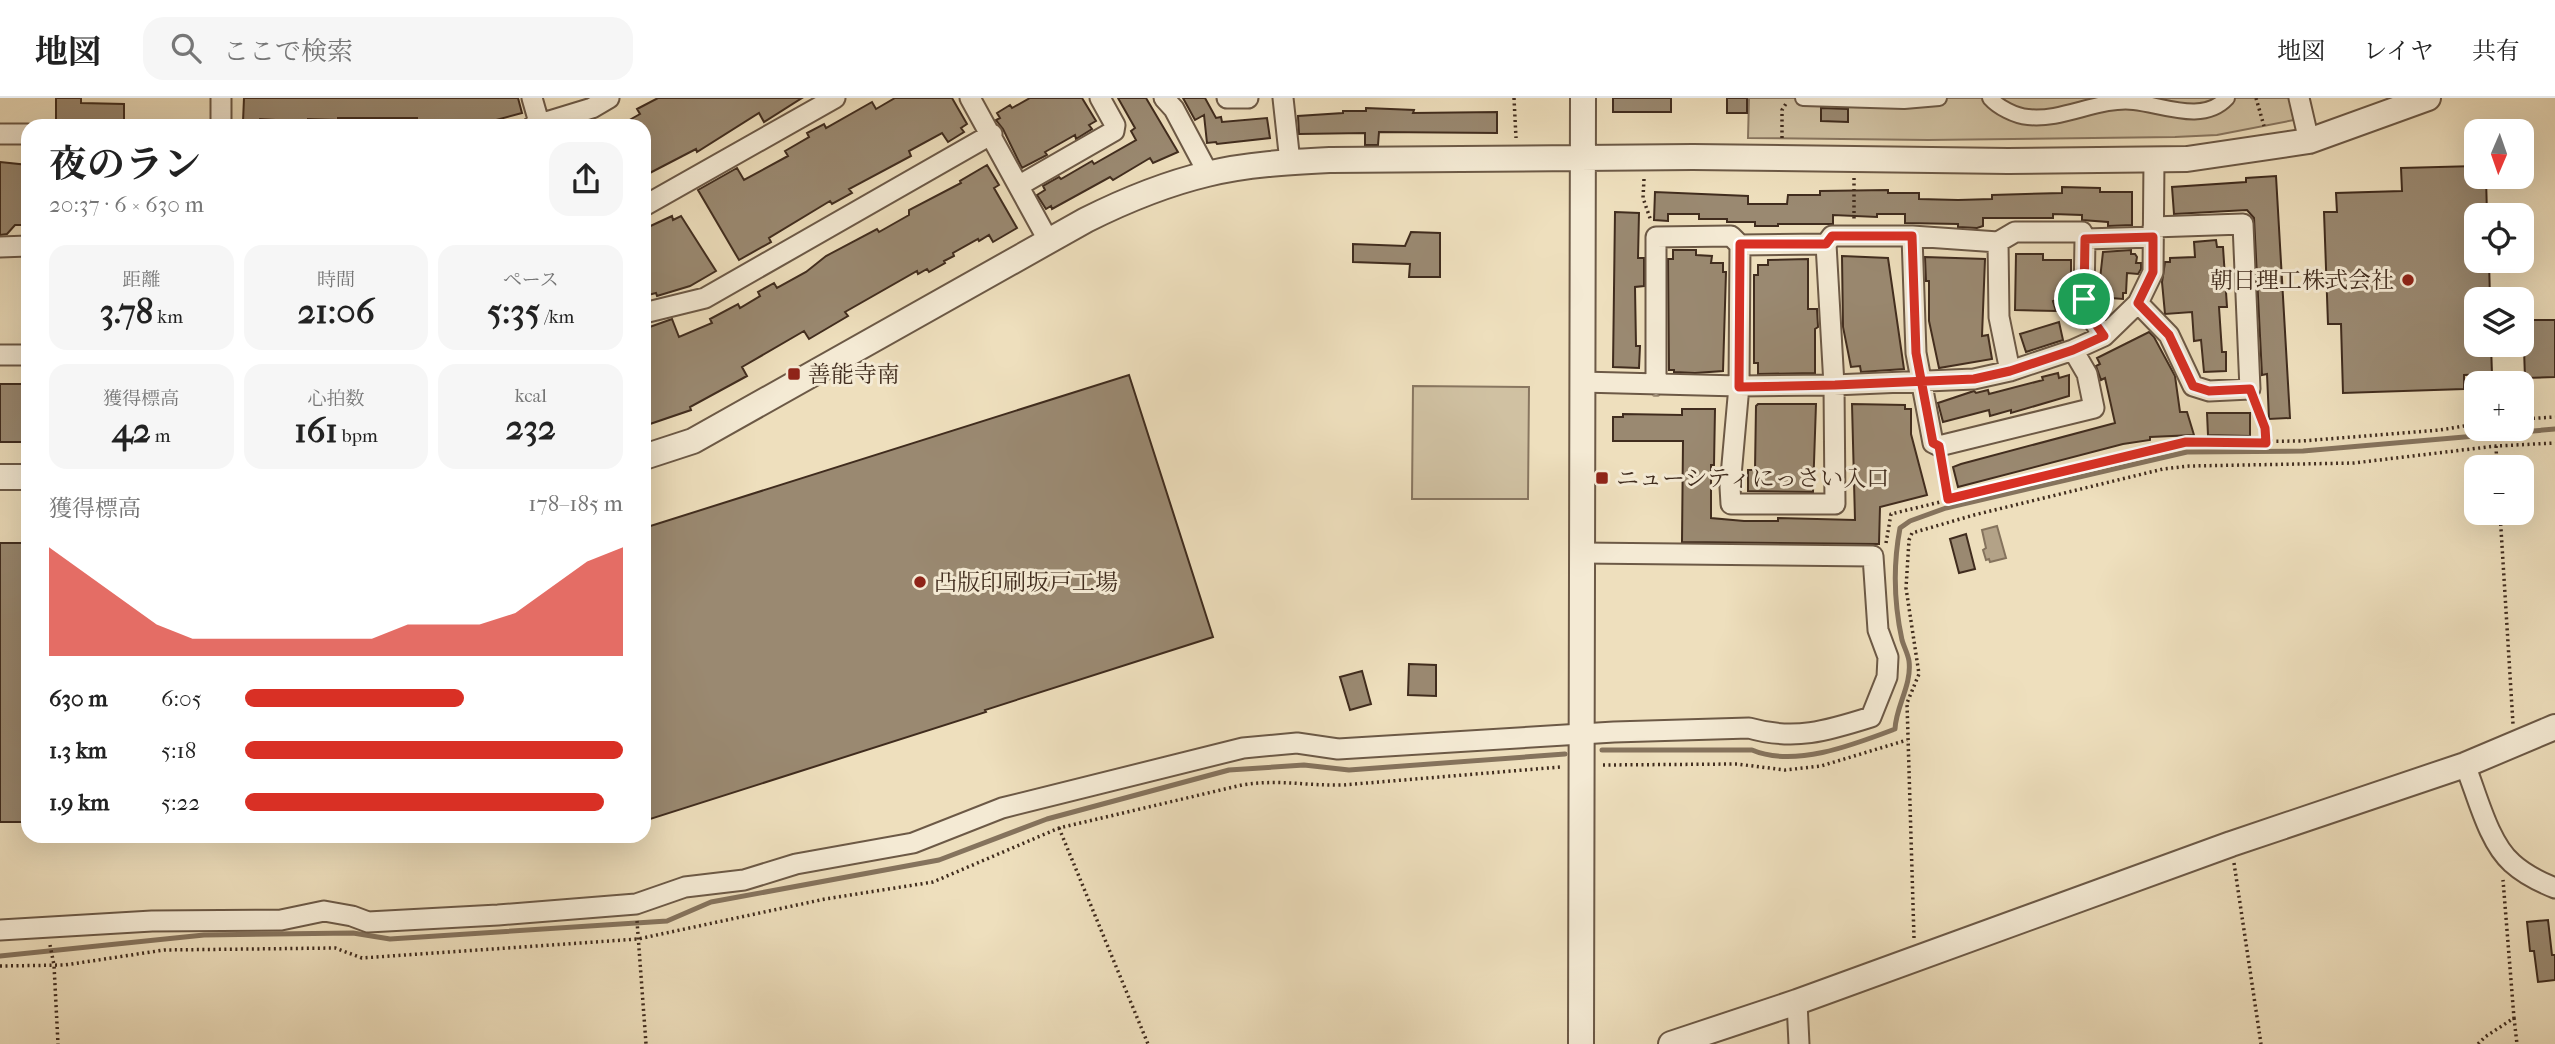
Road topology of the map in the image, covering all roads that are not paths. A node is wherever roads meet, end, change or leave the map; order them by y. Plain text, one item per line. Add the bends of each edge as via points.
1 (221, 98) edge
2 (532, 98) edge
3 (609, 98) edge
4 (835, 98) edge
5 (1100, 98) edge
6 (1164, 98) edge
7 (1227, 98) edge
8 (1248, 98) edge
9 (1283, 98) edge
10 (1583, 98) edge
11 (1803, 98) edge
12 (1939, 98) edge
13 (1990, 98) edge
14 (2227, 98) edge
15 (2298, 98) edge
16 (2428, 98) edge
17 (979, 101) edge
18 (221, 119) edge
19 (536, 119) edge
20 (556, 119) edge
21 (0, 134) edge
22 (21, 134) edge
23 (992, 134) junction
24 (2309, 141) junction
25 (1582, 158) junction
26 (2154, 160) junction
27 (1290, 162) junction
28 (1208, 173) junction
29 (1020, 185) junction
30 (651, 202) edge
31 (2153, 232) junction
32 (1912, 236) junction
33 (2085, 239) junction
34 (1048, 240) junction
35 (1998, 242) junction
36 (1740, 244) junction
37 (1826, 244) junction
38 (21, 246) edge
39 (0, 247) edge
40 (2138, 303) junction
41 (651, 311) edge
42 (2104, 336) junction
43 (2073, 350) junction
44 (0, 355) edge
45 (21, 355) edge
46 (2010, 371) junction
47 (1923, 382) junction
48 (1581, 383) junction
49 (1656, 385) junction
50 (1835, 385) junction
51 (1739, 387) junction
52 (651, 455) edge
53 (0, 477) edge
54 (21, 477) edge
55 (1581, 553) junction
56 (2555, 727) edge
57 (1583, 734) junction
58 (2465, 765) junction
59 (2555, 888) edge
60 (0, 930) edge
61 (1797, 1002) junction
62 (1581, 1044) edge
63 (1671, 1044) edge
64 (1799, 1044) edge

1 - 18 street
2 - 19 street
3 - 20 street
4 - 30 street
5 - 29 street via 1114,131
6 - 28 street
7 - 8 street
9 - 27 street
10 - 25 street
11 - 12 street via 1904,102
13 - 14 street via 2026,117 2132,101 2188,112
15 - 24 street
16 - 24 street
17 - 23 street
21 - 22 street
23 - 29 street
23 - 41 street via 705,298
24 - 26 street
25 - 26 street
25 - 27 street
25 - 48 street
26 - 31 street
27 - 28 street
28 - 34 street via 1121,202
29 - 34 street
31 - 33 street
31 - 40 street via 2153,272
31 - 40 street via 2243,224 2250,389 2209,391 2193,386 2169,335
32 - 35 street
32 - 37 street via 1832,236
32 - 47 street via 1916,353
33 - 35 street via 2082,232 2015,232
33 - 42 street via 2084,299
34 - 52 street via 693,441
35 - 46 street via 1999,317
36 - 37 street
36 - 49 street via 1731,236 1656,237
36 - 51 street
37 - 50 street
38 - 39 street
40 - 42 street
42 - 43 street
43 - 46 street
43 - 47 street via 2087,374 2094,408 1939,446 1933,443
44 - 45 street
46 - 47 street
47 - 50 street
48 - 49 street
48 - 55 street
49 - 51 street
50 - 51 street
50 - 51 street via 1835,504 1731,504
53 - 54 street
55 - 57 street
55 - 57 street via 1873,556 1878,630 1888,657 1887,677 1871,717 1807,735 1749,728
56 - 58 street
57 - 60 street via 1338,749 1297,743 1243,748 1002,808 913,843 796,864 744,880 685,887 636,904 368,922 324,911 281,920 152,921
57 - 62 street
58 - 59 street via 2494,839 2511,863
58 - 61 street via 2231,844
61 - 63 street
61 - 64 street

